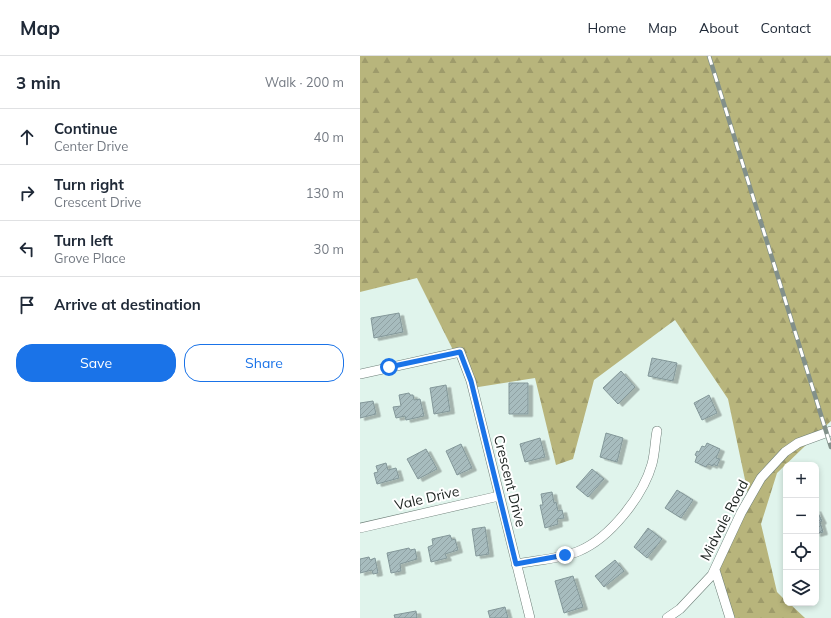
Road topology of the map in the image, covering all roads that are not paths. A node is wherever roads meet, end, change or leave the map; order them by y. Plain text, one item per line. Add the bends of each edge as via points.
1 (360, 374) edge
2 (657, 431) dead end
3 (831, 431) edge
4 (500, 496) junction
5 (360, 528) edge
6 (516, 564) junction
7 (714, 570) junction
8 (530, 618) edge
9 (668, 618) edge
10 (730, 618) edge

1 - 4 street, Crescent Drive via 459,352 471,381
2 - 6 street via 652,463 636,498 622,517 603,535 590,545 565,555
3 - 7 street, Midvale Road via 785,452 761,478
4 - 5 street, Vale Drive
4 - 6 street, Crescent Drive
6 - 8 street, Crescent Drive
7 - 9 street, Midvale Road via 680,609
7 - 10 street

